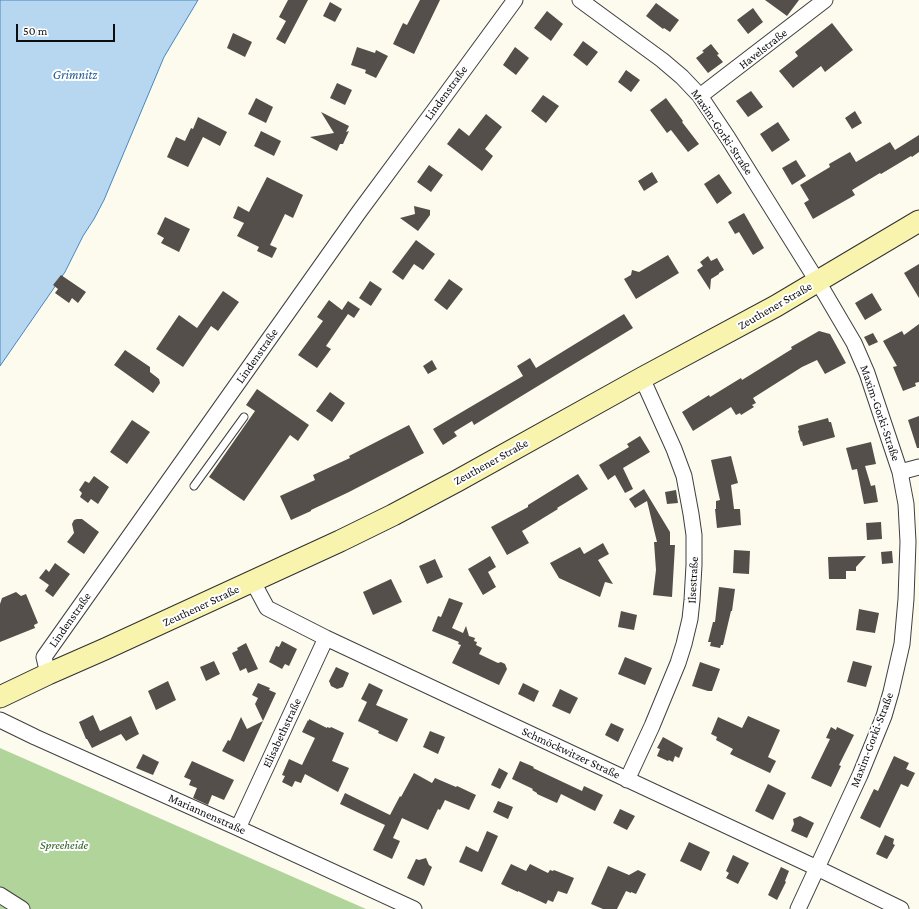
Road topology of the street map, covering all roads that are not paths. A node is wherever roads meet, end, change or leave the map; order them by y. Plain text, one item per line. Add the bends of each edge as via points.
1 (515, 0) edge
2 (580, 0) edge
3 (825, 0) edge
4 (700, 96) junction
5 (919, 221) edge
6 (818, 281) junction
7 (642, 378) junction
8 (244, 417) dead end
9 (919, 467) edge
10 (900, 472) junction
11 (194, 486) dead end
12 (253, 582) junction
13 (326, 638) junction
14 (48, 674) junction
15 (0, 697) edge
16 (0, 720) edge
17 (628, 780) junction
18 (238, 828) junction
19 (820, 862) junction
20 (0, 895) edge
21 (22, 909) edge
22 (414, 909) edge
23 (798, 909) edge
24 (902, 909) edge

1 - 14 street, Lindenstraße via 359,212 44,657
2 - 4 street, Maxim-Gorki-Straße via 662,60
3 - 4 street, Havelstraße
4 - 6 street, Maxim-Gorki-Straße
5 - 6 main road, Zeuthener Straße
6 - 7 main road, Zeuthener Straße
6 - 10 street, Maxim-Gorki-Straße via 855,346 867,373
7 - 12 main road, Zeuthener Straße via 393,515
7 - 17 street, Ilsestraße via 684,476 691,514 694,565 690,619 684,644
8 - 11 lane
9 - 10 street
10 - 19 street, Maxim-Gorki-Straße via 906,505 908,542 902,644 884,716
12 - 13 street, Schmöckwitzer Straße via 267,608
12 - 14 main road, Zeuthener Straße
13 - 17 street, Schmöckwitzer Straße
13 - 18 street, Elisabethstraße
14 - 15 main road
16 - 18 street, Mariannenstraße
17 - 19 street, Schmöckwitzer Straße
18 - 22 street, Mariannenstraße
19 - 23 street, Maxim-Gorki-Straße
19 - 24 street, Schmöckwitzer Straße
20 - 21 street

